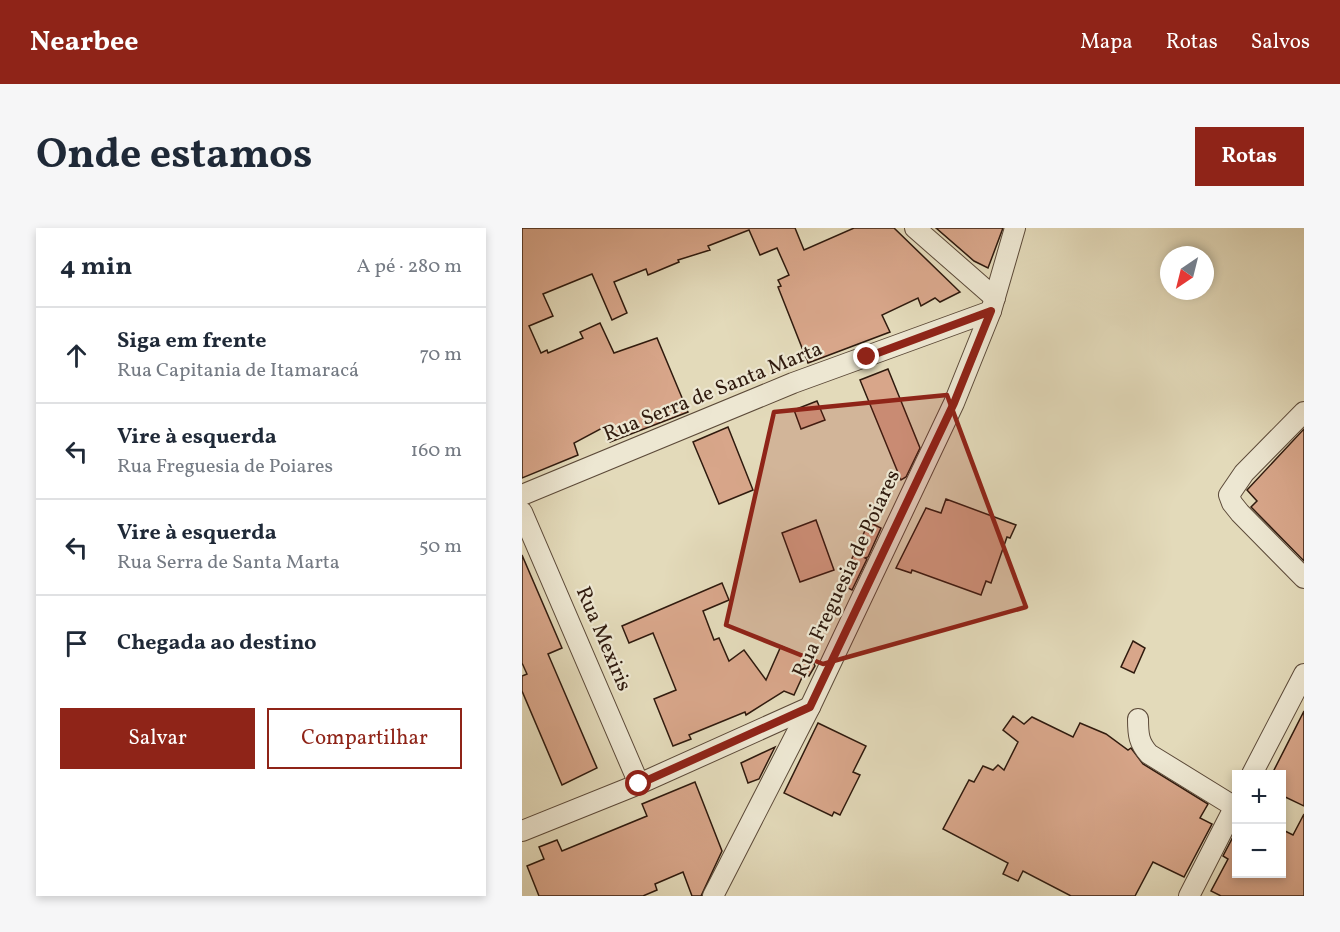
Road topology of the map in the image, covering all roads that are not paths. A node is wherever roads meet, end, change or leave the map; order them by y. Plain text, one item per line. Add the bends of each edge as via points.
1 (915, 228) edge
2 (1015, 228) edge
3 (993, 305) junction
4 (1304, 412) edge
5 (522, 495) edge
6 (522, 512) edge
7 (1304, 578) edge
8 (1304, 674) edge
9 (810, 707) junction
10 (1138, 719) dead end
11 (1254, 770) edge
12 (639, 784) junction
13 (1232, 803) edge
14 (1232, 813) edge
15 (522, 831) edge
16 (713, 896) edge
17 (1189, 896) edge

1 - 3 street
2 - 3 street, Rua Freguesia de Poiares
3 - 5 street, Rua Serra de Santa Marta
3 - 9 street, Rua Freguesia de Poiares via 954,403
4 - 7 street via 1244,473 1229,495 1232,503
6 - 12 street, Rua Mexiris
8 - 11 street
9 - 12 street
9 - 16 street, Rua Freguesia de Poiares
10 - 13 street via 1141,746 1149,754
12 - 15 street
14 - 17 street

